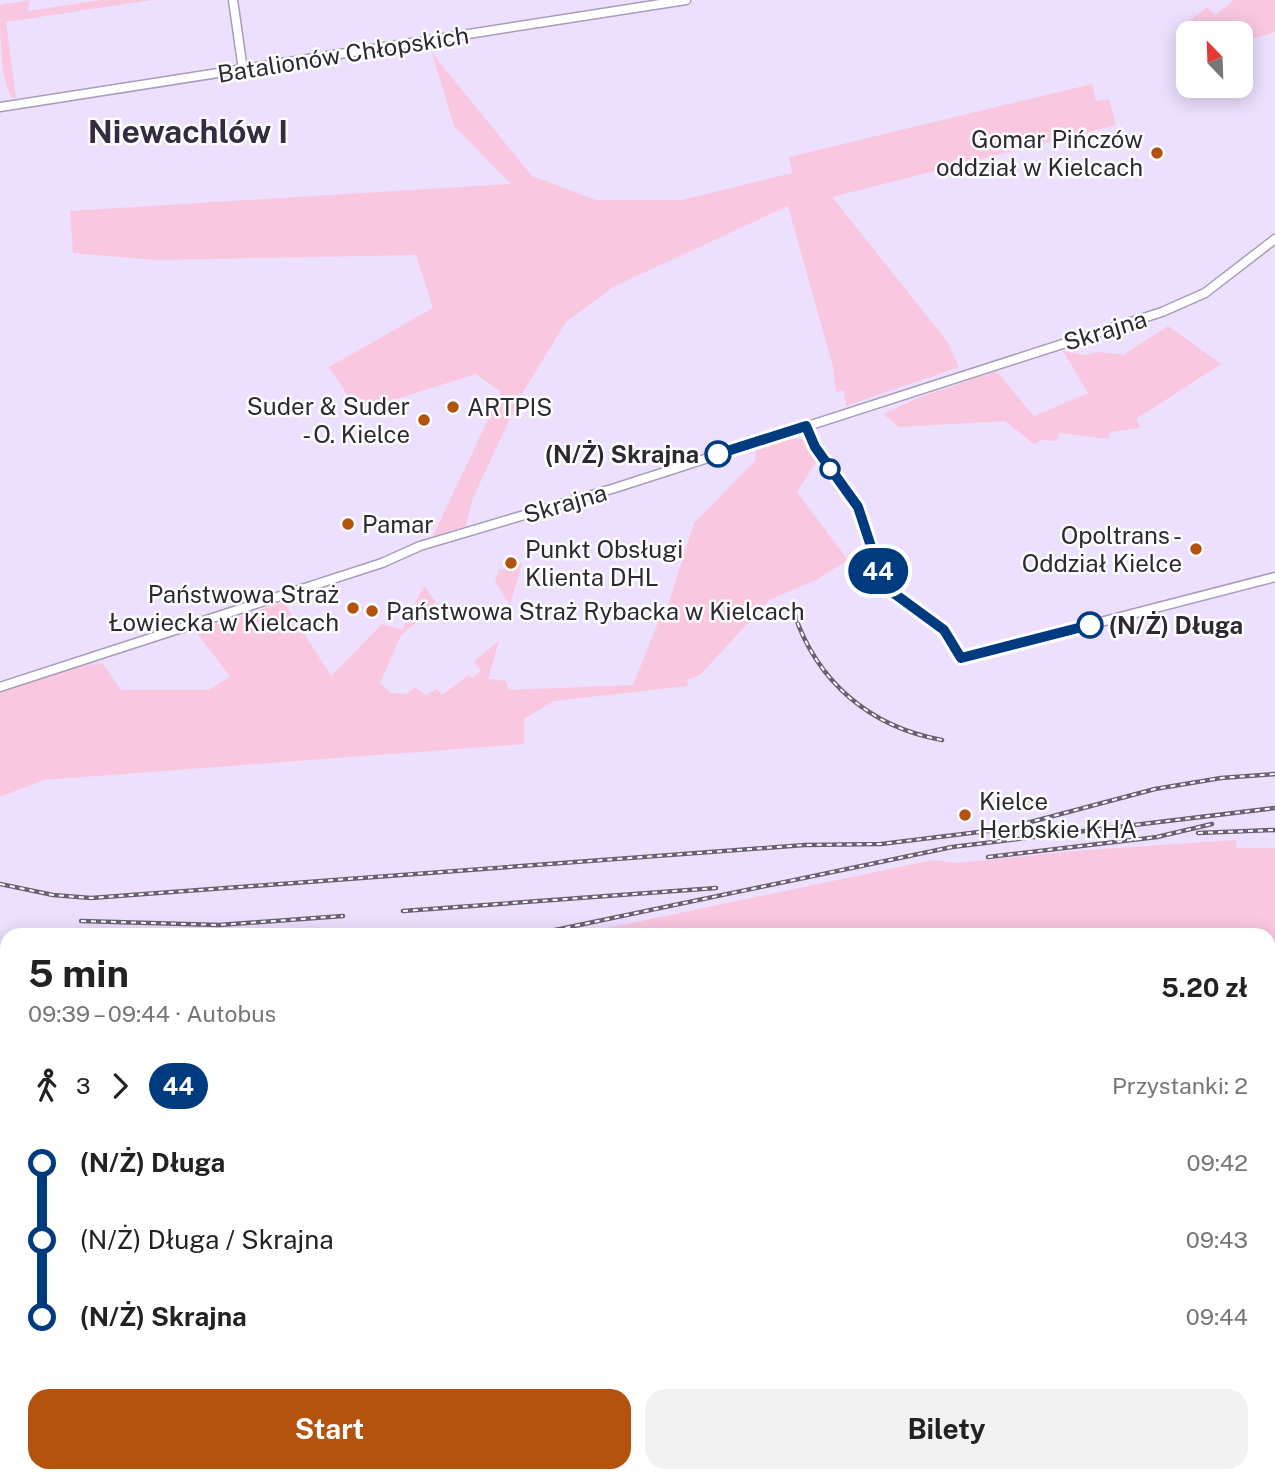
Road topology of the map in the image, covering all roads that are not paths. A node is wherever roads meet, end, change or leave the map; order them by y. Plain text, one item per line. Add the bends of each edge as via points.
1 (233, 0) edge
2 (686, 0) edge
3 (243, 70) junction
4 (0, 107) edge
5 (1275, 239) edge
6 (806, 426) junction
7 (1275, 577) edge
8 (0, 687) edge

1 - 3 street
2 - 3 street, Batalionów Chłopskich
3 - 4 street, Batalionów Chłopskich
5 - 6 street, Skrajna via 1213,287 1176,307
6 - 7 street via 815,447 858,507 884,586 944,630 961,658
6 - 8 street, Skrajna via 420,546 382,563

